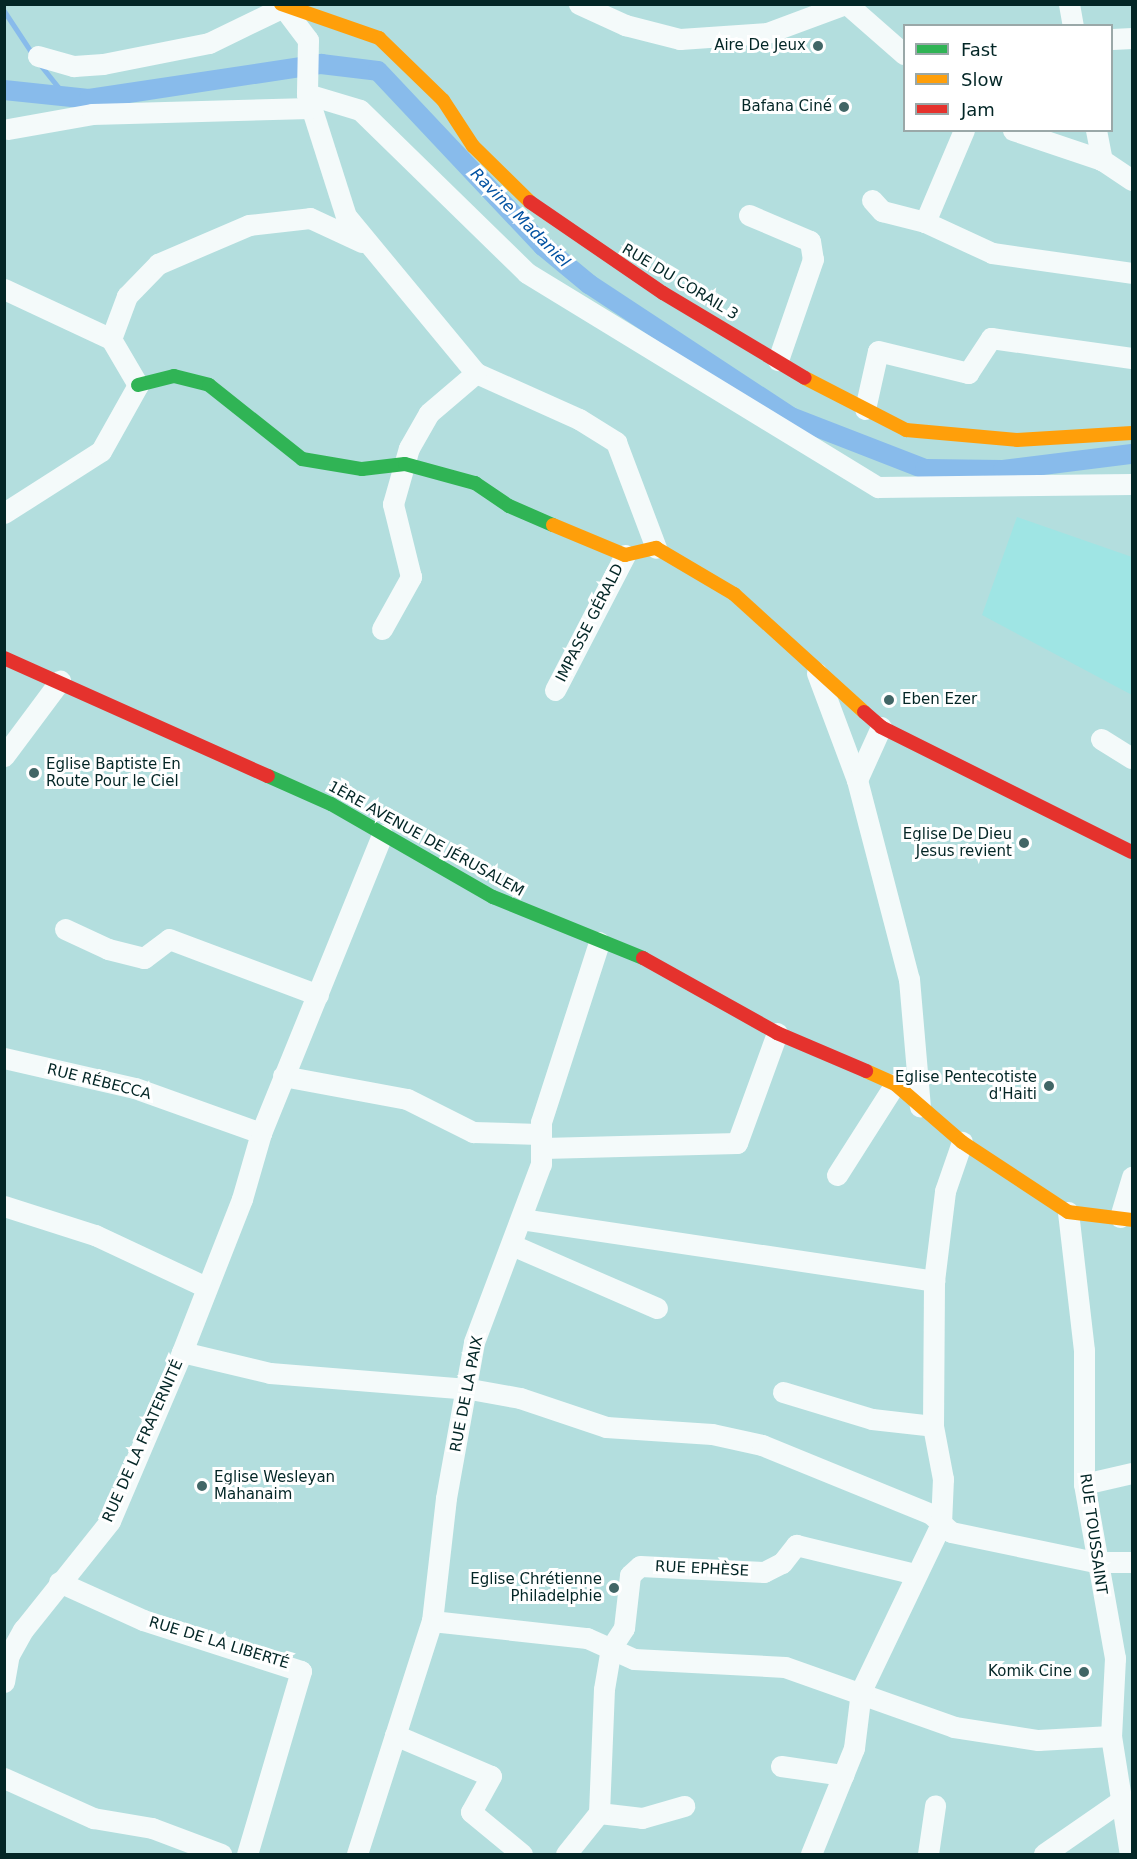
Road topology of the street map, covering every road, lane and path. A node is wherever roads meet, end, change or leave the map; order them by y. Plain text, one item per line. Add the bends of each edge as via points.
1 (579, 4) edge
2 (846, 4) edge
3 (1069, 4) edge
4 (282, 6) edge
5 (1073, 24) edge
6 (1132, 38) edge
7 (1113, 39) edge
8 (903, 53) edge
9 (38, 56) dead end
10 (309, 101) junction
11 (8, 129) dead end
12 (963, 132) edge
13 (1020, 132) edge
14 (1096, 132) edge
15 (1102, 160) junction
16 (1132, 180) edge
17 (872, 200) dead end
18 (749, 215) dead end
19 (925, 222) junction
20 (366, 244) junction
21 (1132, 273) edge
22 (4, 289) edge
23 (111, 339) junction
24 (1132, 358) edge
25 (778, 360) junction
26 (476, 373) junction
27 (138, 385) junction
28 (865, 410) junction
29 (1132, 433) edge
30 (405, 464) junction
31 (1132, 484) edge
32 (4, 513) edge
33 (656, 549) junction
34 (625, 555) junction
35 (382, 629) dead end
36 (4, 658) edge
37 (817, 673) junction
38 (60, 681) junction
39 (555, 690) dead end
40 (881, 727) junction
41 (1101, 738) dead end
42 (4, 756) edge
43 (1132, 758) edge
44 (858, 780) junction
45 (382, 835) junction
46 (1132, 852) edge
47 (65, 929) dead end
48 (599, 942) junction
49 (318, 995) junction
50 (777, 1033) junction
51 (4, 1058) edge
52 (283, 1076) junction
53 (895, 1084) junction
54 (920, 1107) junction
55 (261, 1132) junction
56 (541, 1141) junction
57 (962, 1142) junction
58 (837, 1175) dead end
59 (1132, 1177) edge
60 (4, 1206) edge
61 (1068, 1212) junction
62 (521, 1219) junction
63 (1126, 1219) edge
64 (512, 1245) junction
65 (934, 1281) junction
66 (206, 1287) junction
67 (657, 1308) dead end
68 (182, 1352) junction
69 (470, 1389) junction
70 (783, 1392) dead end
71 (933, 1426) junction
72 (1132, 1473) edge
73 (1084, 1484) junction
74 (941, 1524) junction
75 (1095, 1562) junction
76 (1132, 1562) edge
77 (915, 1574) junction
78 (59, 1582) junction
79 (432, 1621) junction
80 (611, 1648) junction
81 (7, 1653) edge
82 (1124, 1661) edge
83 (4, 1682) edge
84 (861, 1691) junction
85 (395, 1735) junction
86 (1111, 1736) junction
87 (781, 1766) dead end
88 (843, 1775) junction
89 (4, 1778) edge
90 (1119, 1802) junction
91 (684, 1806) dead end
92 (935, 1806) dead end
93 (599, 1813) junction
94 (221, 1854) edge
95 (247, 1854) edge
96 (357, 1854) edge
97 (522, 1854) edge
98 (566, 1854) edge
99 (811, 1854) edge
100 (928, 1854) edge
101 (1044, 1854) edge
102 (1130, 1854) edge

1 - 2 street via 625,25 680,39 767,33
2 - 8 street
3 - 5 street
4 - 9 street via 209,43 74,66
4 - 10 street via 308,40
4 - 25 street, RUE DU CORAIL 3 via 379,38 443,100 473,146 532,204 611,260
6 - 7 street
10 - 11 street via 92,114
10 - 20 street via 336,199
10 - 31 street via 360,110 527,273 878,487
12 - 19 street
13 - 15 street
14 - 15 street
15 - 16 street
17 - 19 street via 882,211
18 - 25 street via 810,241 813,259
19 - 21 street via 992,253
20 - 23 street via 310,218 249,225 158,264 127,296
20 - 26 street
22 - 23 street
23 - 27 street
24 - 28 street via 991,338 968,373 878,351
25 - 28 street, RUE DU CORAIL 3
26 - 30 street via 429,413
26 - 33 street via 579,419 616,442
27 - 30 street via 174,376 209,386 302,459 362,469
27 - 32 street via 100,451
28 - 29 street, RUE DU CORAIL 3 via 906,430 962,438
30 - 34 street via 475,483 508,506
30 - 35 street via 393,504 411,577
33 - 34 street
33 - 37 street via 734,594
34 - 39 street, IMPASSE GÉRALD
36 - 38 street, 1ÈRE AVENUE DE JÉRUSALEM
37 - 40 street
37 - 44 street
38 - 42 street
38 - 45 street, 1ÈRE AVENUE DE JÉRUSALEM via 331,804
40 - 44 street
40 - 46 street
41 - 43 street
44 - 54 street via 909,980
45 - 48 street, 1ÈRE AVENUE DE JÉRUSALEM via 493,897
45 - 49 street, RUE DE LA FRATERNITÉ
47 - 49 street via 108,950 144,958 169,939
48 - 50 street, 1ÈRE AVENUE DE JÉRUSALEM via 639,956
48 - 56 street, RUE DE LA PAIX
49 - 52 street, RUE DE LA FRATERNITÉ
50 - 53 street, 1ÈRE AVENUE DE JÉRUSALEM
50 - 56 street via 737,1143
51 - 55 street, RUE RÉBECCA via 135,1088
52 - 55 street, RUE DE LA FRATERNITÉ
52 - 56 street via 407,1099 472,1132
53 - 54 street, 1ÈRE AVENUE DE JÉRUSALEM
53 - 58 street
54 - 57 street, 1ÈRE AVENUE DE JÉRUSALEM
55 - 66 street, RUE DE LA FRATERNITÉ via 242,1199
56 - 62 street, RUE DE LA PAIX
57 - 61 street, 1ÈRE AVENUE DE JÉRUSALEM
57 - 65 street via 945,1191
59 - 63 street
60 - 66 street via 95,1235
61 - 63 street
61 - 73 street, RUE TOUSSAINT via 1083,1350
62 - 64 street, RUE DE LA PAIX
62 - 65 street
64 - 67 street
64 - 69 street, RUE DE LA PAIX via 474,1342
65 - 71 street
66 - 68 street, RUE DE LA FRATERNITÉ
68 - 69 street via 270,1373
68 - 78 street, RUE DE LA FRATERNITÉ via 110,1521
69 - 74 street via 520,1398 606,1427 712,1434 762,1445 861,1483
69 - 79 street, RUE DE LA PAIX via 446,1498
70 - 71 street via 872,1419
71 - 74 street via 943,1479
72 - 73 street
73 - 75 street, RUE TOUSSAINT
74 - 75 street via 951,1532
74 - 77 street
75 - 76 street
75 - 82 street, RUE TOUSSAINT
77 - 80 street, RUE EPHÈSE via 796,1545 782,1563 764,1572 639,1566 630,1575 624,1628
77 - 84 street
78 - 81 street, RUE DE LA FRATERNITÉ
78 - 95 street, RUE DE LA LIBERTÉ via 143,1620 301,1671
79 - 80 street via 587,1638
79 - 85 street, RUE DE LA PAIX
80 - 84 street via 634,1659 785,1667
80 - 93 street, RUE EPHÈSE via 604,1689
81 - 83 street, RUE DE LA FRATERNITÉ
82 - 86 street, RUE TOUSSAINT
84 - 86 street via 954,1727 1038,1740
84 - 88 street via 854,1748
85 - 96 street, RUE DE LA PAIX
85 - 97 street via 491,1776 471,1812
86 - 90 street, RUE TOUSSAINT
87 - 88 street
88 - 99 street
89 - 94 street via 93,1818 152,1828
90 - 101 street
90 - 102 street, RUE TOUSSAINT
91 - 93 street via 642,1818
92 - 100 street
93 - 98 street

